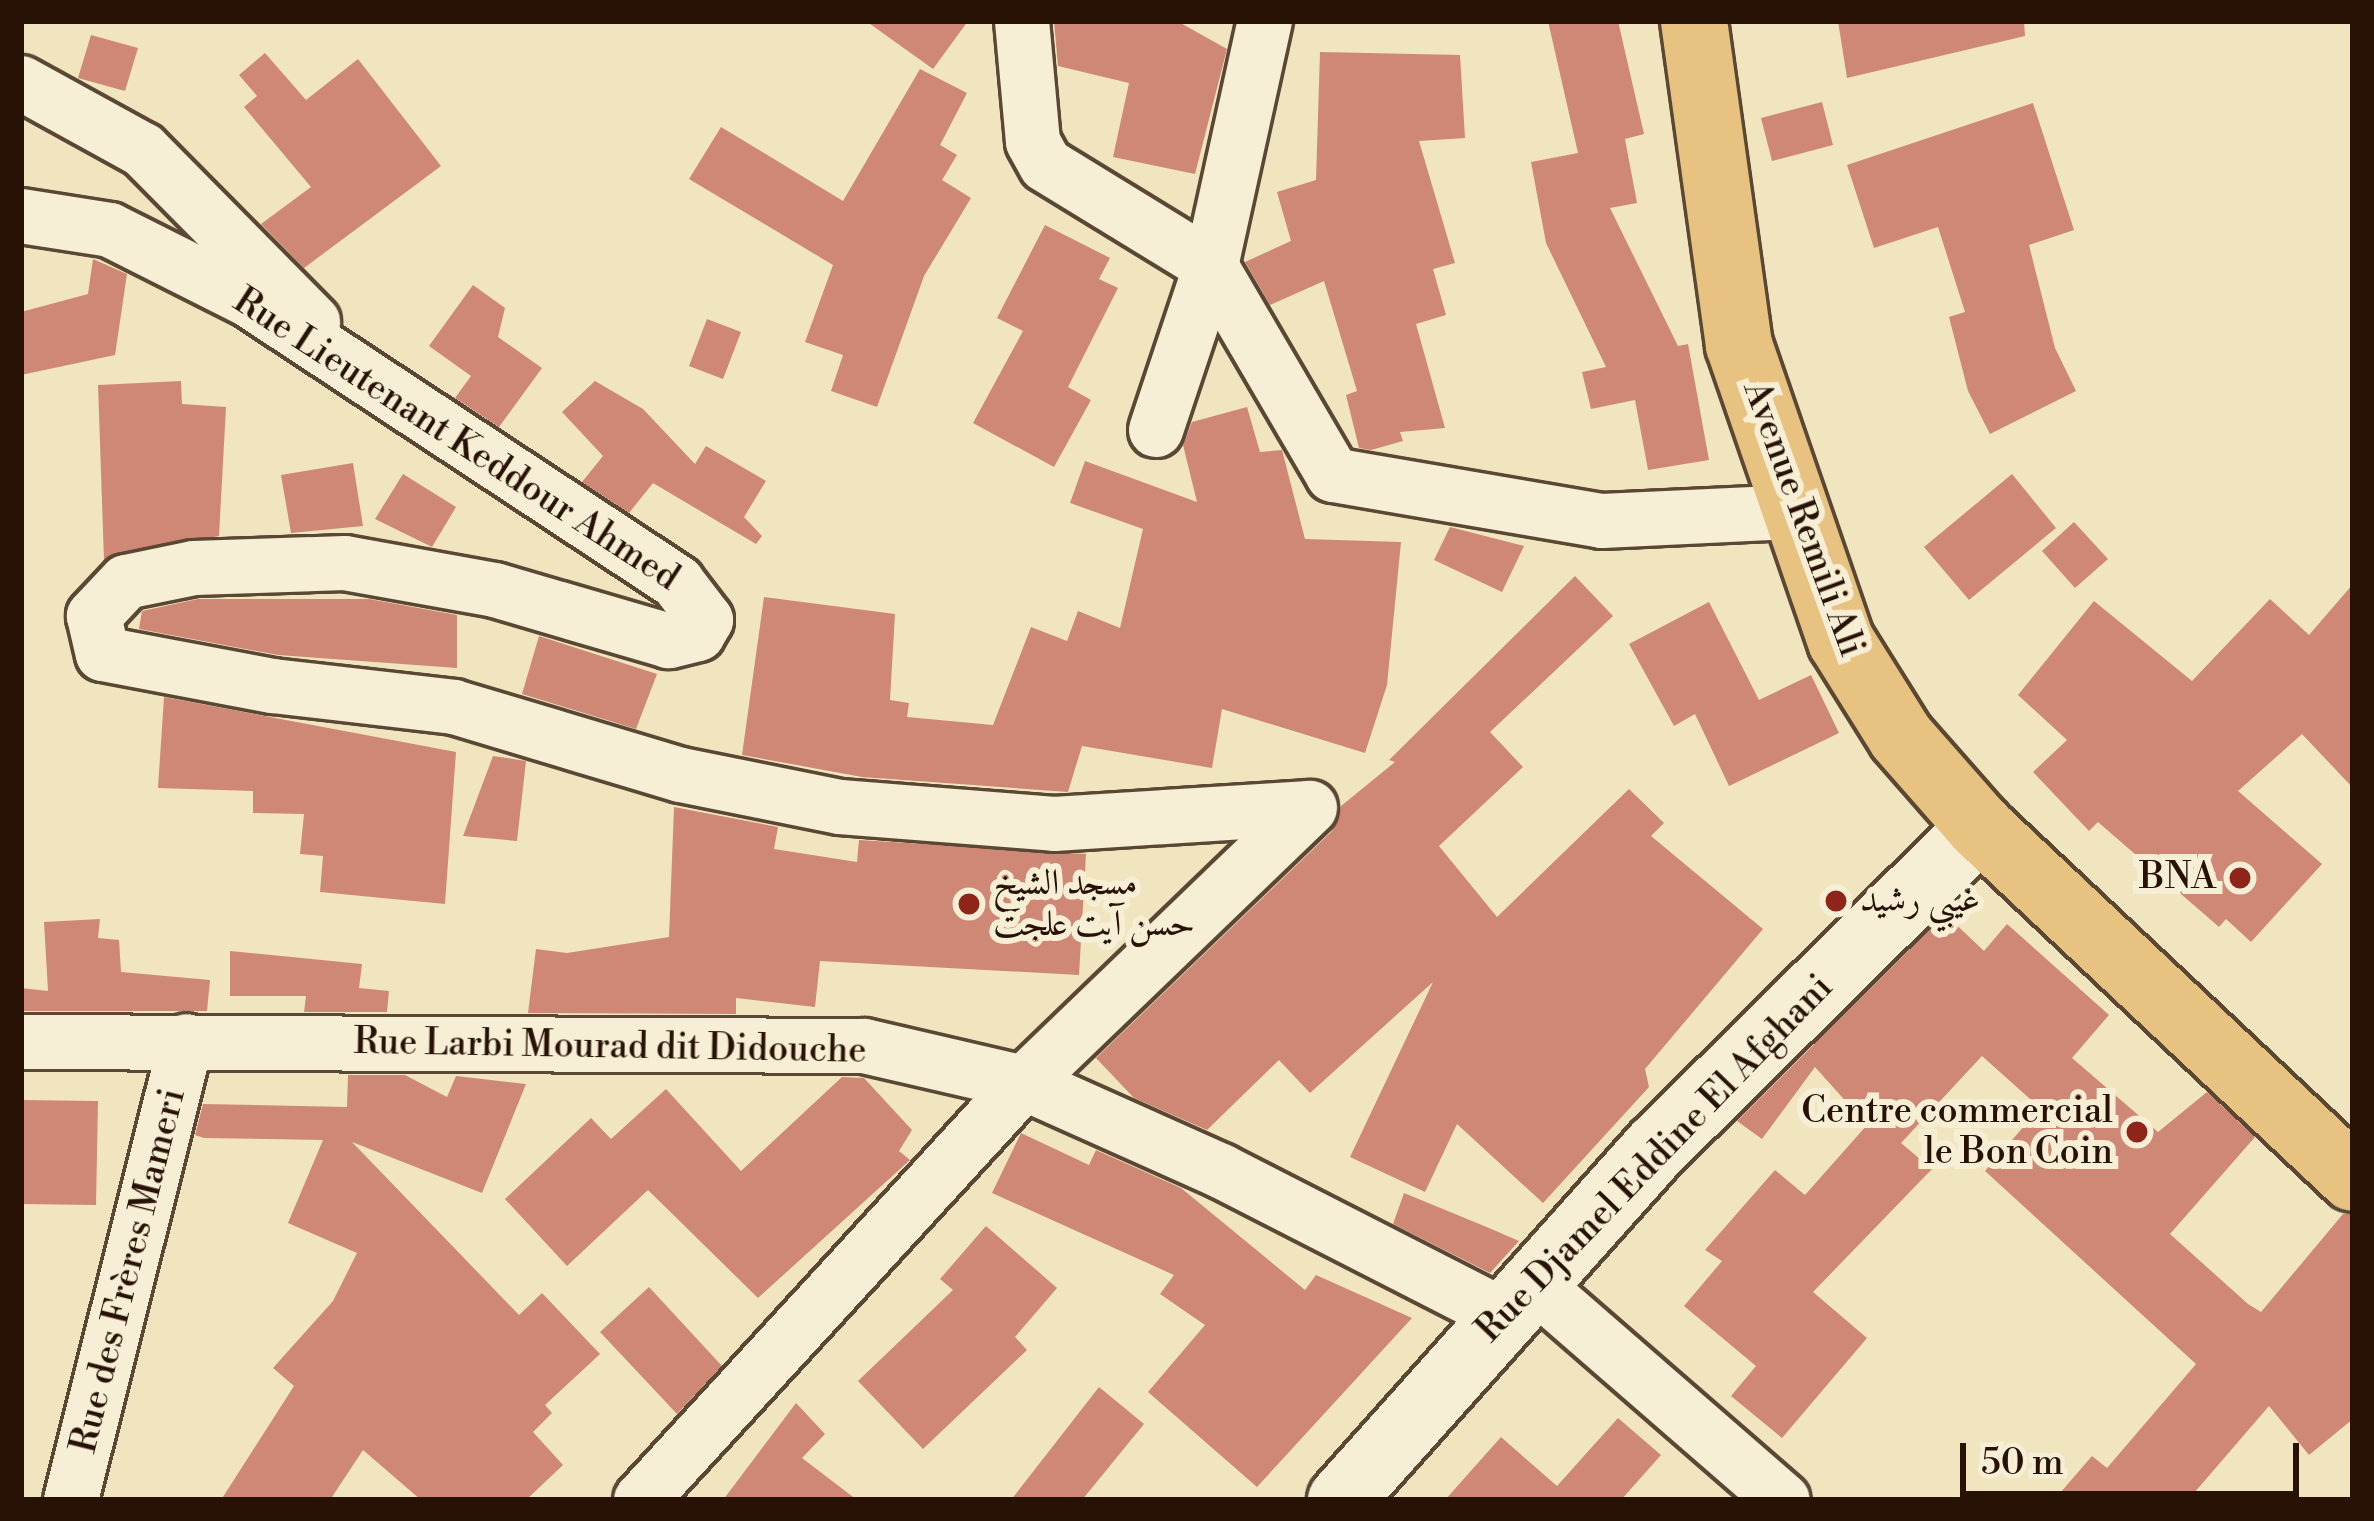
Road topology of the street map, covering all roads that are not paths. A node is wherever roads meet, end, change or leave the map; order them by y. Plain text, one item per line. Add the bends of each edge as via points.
1 (1022, 21) edge
2 (1265, 21) edge
3 (1694, 21) edge
4 (21, 83) edge
5 (24, 218) edge
6 (1211, 266) junction
7 (342, 356) junction
8 (1156, 430) dead end
9 (1796, 512) junction
10 (1979, 827) junction
11 (186, 1041) junction
12 (21, 1042) edge
13 (1024, 1082) junction
14 (2353, 1178) edge
15 (1518, 1299) junction
16 (71, 1500) edge
17 (641, 1500) edge
18 (1341, 1500) edge
19 (1783, 1500) edge

1 - 6 street via 1033,142 1046,165
2 - 6 street
3 - 9 main road, Avenue Remili Ali via 1739,345
4 - 7 street via 143,150 262,262
5 - 7 street, Rue Lieutenant Keddour Ahmed via 110,230
6 - 8 street
6 - 9 street via 1333,475 1601,521
7 - 13 street, Rue Lieutenant Keddour Ahmed via 677,581 706,620 698,634 669,641 495,590 345,563 194,568 126,582 94,616 104,654 273,686 454,707 682,775 840,807 1054,824 1310,808
9 - 10 main road, Avenue Remili Ali via 1840,641 1901,737
10 - 14 main road, Avenue Remili Ali
10 - 15 main road, Rue Djamel Eddine El Afghani via 1657,1147
11 - 12 street, Rue Larbi Mourad dit Didouche
11 - 13 street, Rue Larbi Mourad dit Didouche via 864,1046
11 - 16 street, Rue des Frères Mameri
13 - 15 street, Rue Larbi Mourad dit Didouche
13 - 17 street
15 - 18 main road, Rue Djamel Eddine El Afghani
15 - 19 street, Rue Larbi Mourad dit Didouche

